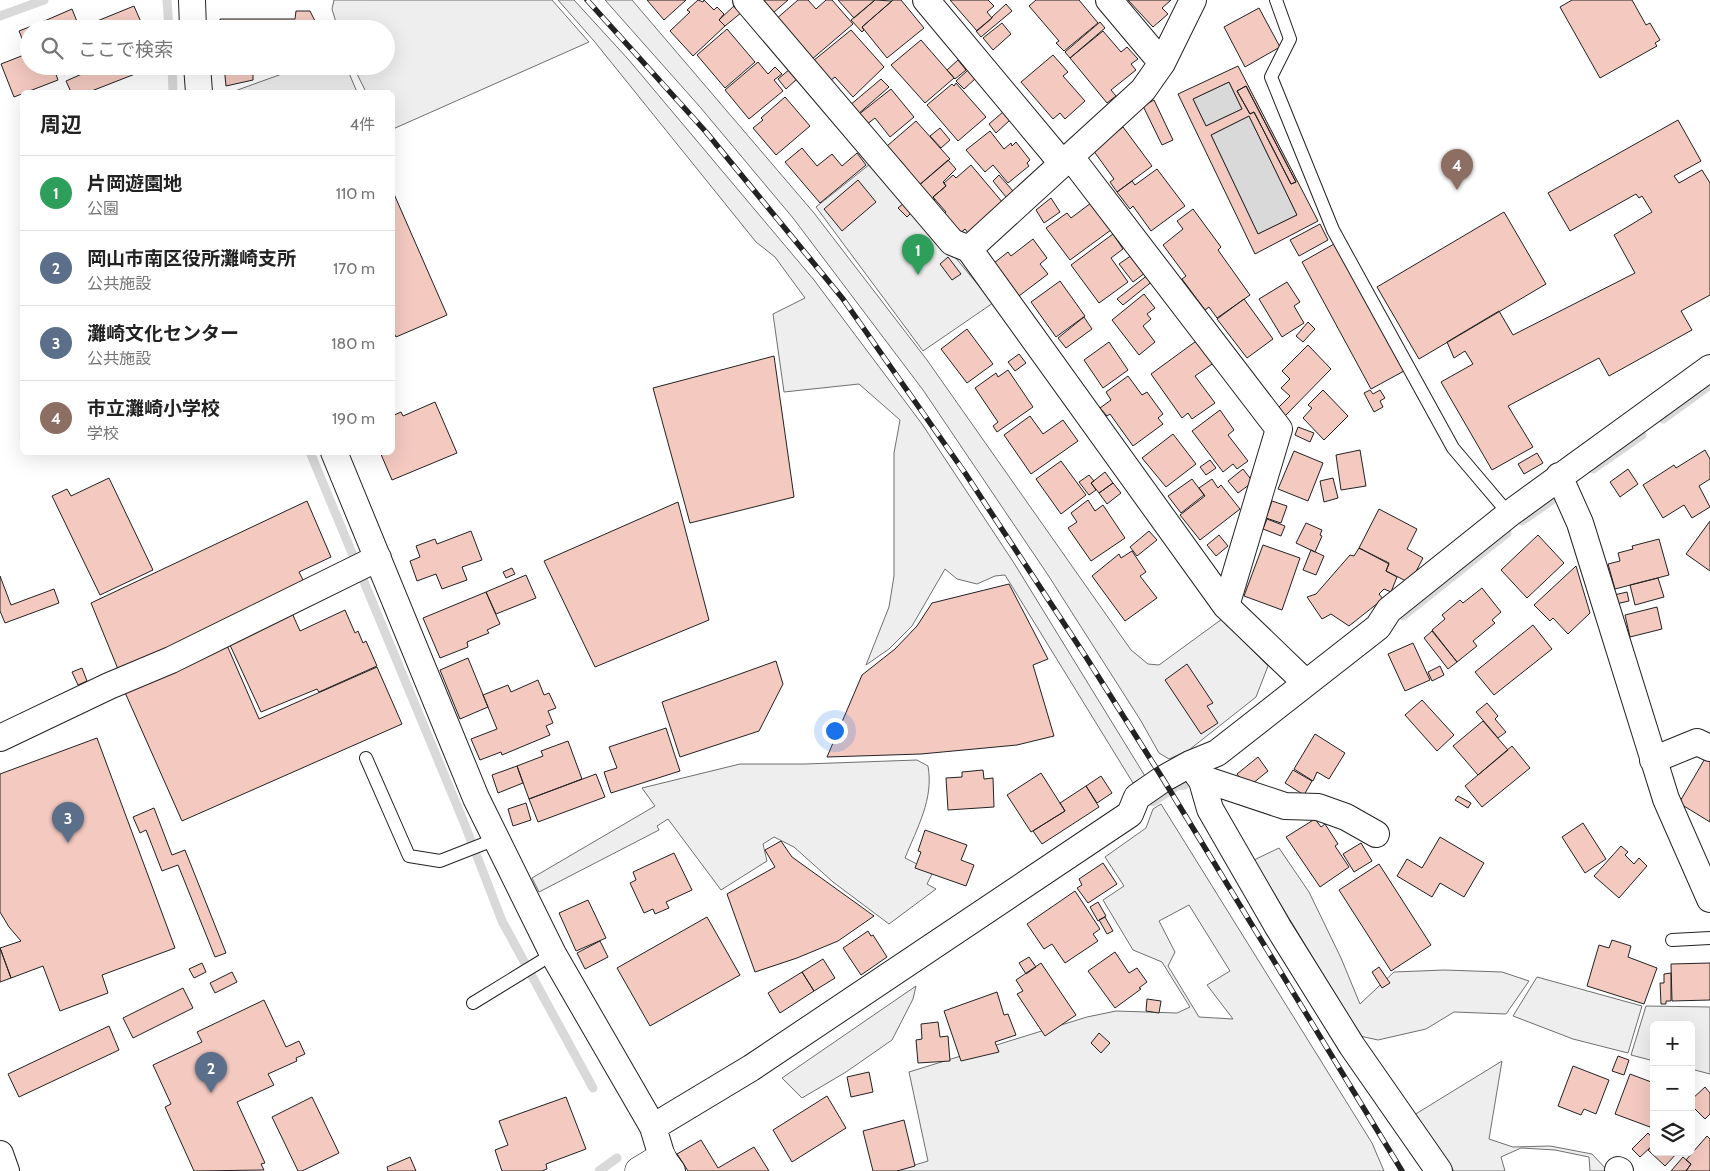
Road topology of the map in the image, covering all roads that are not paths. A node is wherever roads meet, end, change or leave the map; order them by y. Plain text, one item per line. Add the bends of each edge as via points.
1 (192, 0) edge
2 (746, 0) edge
3 (926, 0) edge
4 (1109, 0) edge
5 (1193, 0) edge
6 (1276, 0) edge
7 (193, 20) edge
8 (1162, 63) junction
9 (198, 75) edge
10 (199, 90) edge
11 (1066, 160) junction
12 (968, 249) junction
13 (1710, 368) edge
14 (335, 455) edge
15 (1559, 476) junction
16 (1509, 514) junction
17 (364, 564) junction
18 (1226, 606) junction
19 (1305, 682) junction
20 (0, 738) edge
21 (1710, 748) edge
22 (366, 758) dead end
23 (1653, 760) junction
24 (1196, 773) junction
25 (1376, 834) dead end
26 (488, 842) junction
27 (1710, 899) edge
28 (1710, 938) edge
29 (1672, 940) dead end
30 (544, 960) junction
31 (473, 1003) dead end
32 (652, 1127) junction
33 (0, 1154) edge
34 (657, 1166) edge
35 (6, 1171) edge
36 (1438, 1171) edge

1 - 7 street
2 - 12 street via 952,242
3 - 11 street
4 - 8 street
5 - 8 street
6 - 16 lane via 1290,39 1272,77 1333,230 1453,448
8 - 11 street via 1143,90
9 - 10 street
11 - 12 street
11 - 18 street via 1279,429
12 - 18 street
13 - 15 street
14 - 17 street
15 - 16 street
15 - 23 street via 1580,524
16 - 19 street via 1389,610 1378,627
17 - 20 street via 171,660
17 - 26 street via 476,798
18 - 19 street
19 - 24 street
21 - 23 street via 1697,742
22 - 26 lane via 409,856 440,860
23 - 27 street via 1666,799
24 - 25 street via 1210,781 1285,806 1318,808 1346,817
24 - 32 street via 1163,779 1137,797 1130,814 751,1068
24 - 36 street via 1210,809 1278,927 1352,1046
26 - 30 street
28 - 29 lane
30 - 31 lane
30 - 32 street
32 - 34 street
33 - 35 street

